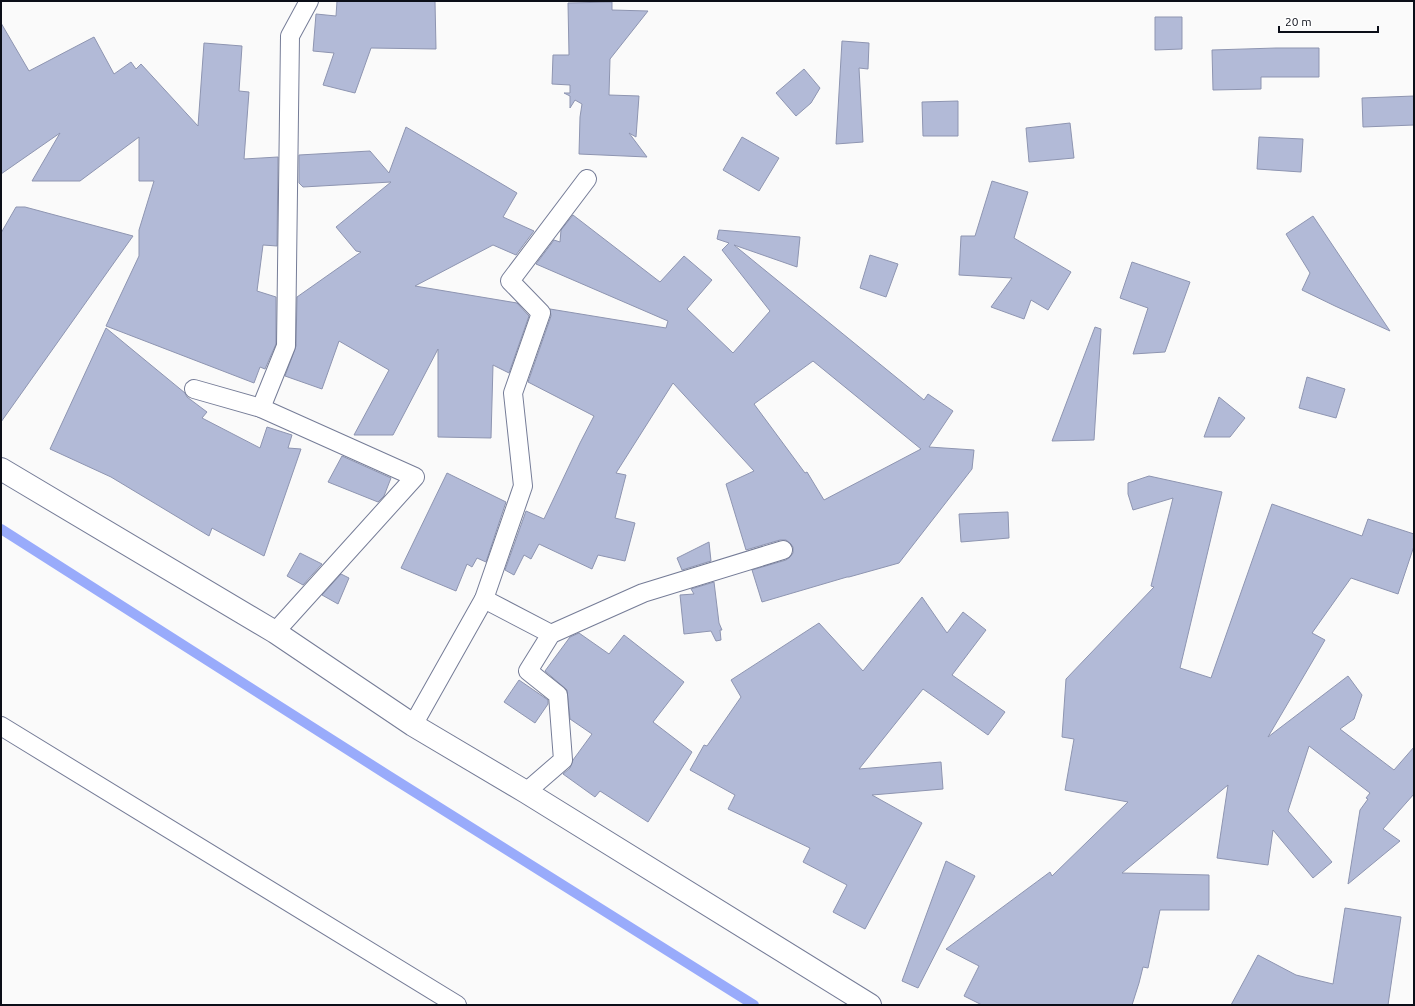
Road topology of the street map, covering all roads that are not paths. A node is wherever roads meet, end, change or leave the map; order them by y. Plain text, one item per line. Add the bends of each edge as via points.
1 (309, 1) edge
2 (587, 179) dead end
3 (194, 389) dead end
4 (261, 408) junction
5 (1, 469) edge
6 (783, 550) dead end
7 (484, 599) junction
8 (275, 632) junction
9 (551, 634) junction
10 (413, 725) junction
11 (1, 726) edge
12 (526, 792) junction
13 (456, 1005) edge
14 (870, 1005) edge

1 - 4 lane via 290,36 286,346
2 - 7 lane via 510,281 541,313 513,393 523,486
3 - 4 lane
4 - 8 lane via 415,476
5 - 8 street
6 - 9 lane via 643,593
7 - 9 lane
7 - 10 lane
8 - 10 street
9 - 12 lane via 528,671 558,695 563,760
10 - 12 street
11 - 13 lane
12 - 14 street

